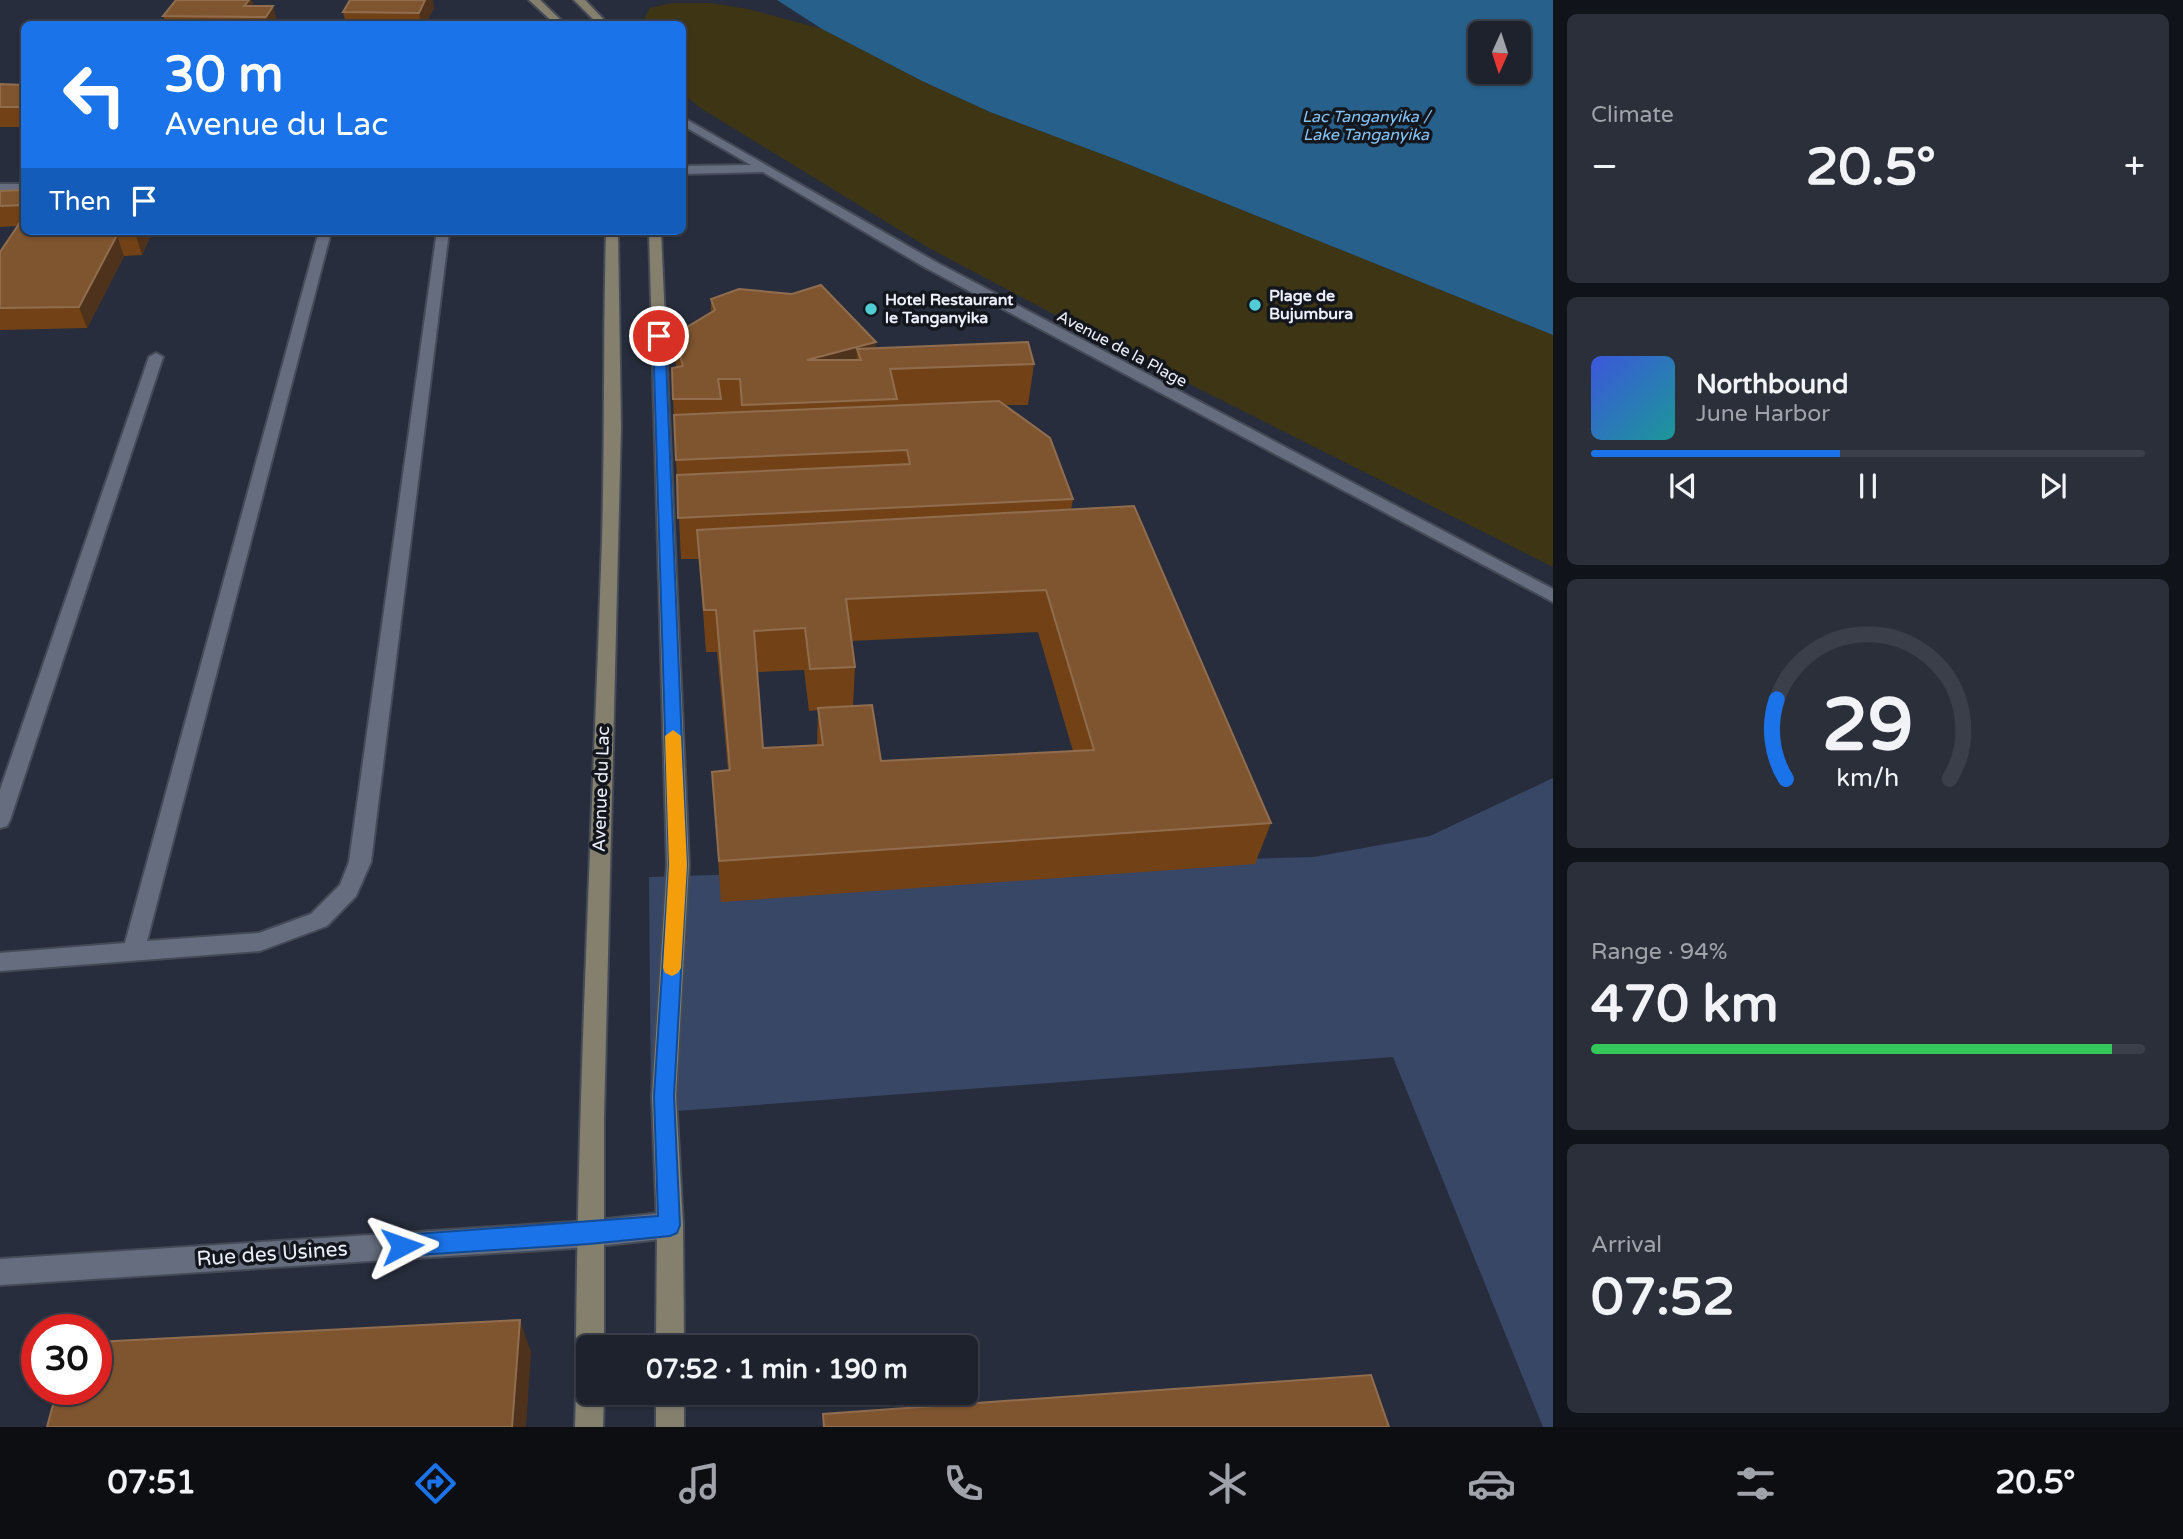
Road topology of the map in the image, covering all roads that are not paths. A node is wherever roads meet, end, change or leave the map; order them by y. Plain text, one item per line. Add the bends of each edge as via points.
1 (534, 0) edge
2 (579, 0) edge
3 (557, 21) edge
4 (600, 21) edge
5 (686, 122) edge
6 (763, 169) junction
7 (686, 170) edge
8 (0, 188) edge
9 (21, 188) edge
10 (324, 235) edge
11 (442, 235) edge
12 (612, 235) edge
13 (655, 235) edge
14 (156, 358) dead end
15 (1553, 596) edge
16 (0, 820) edge
17 (134, 950) junction
18 (0, 962) edge
19 (670, 1225) junction
20 (589, 1234) junction
21 (0, 1272) edge
22 (590, 1335) edge
23 (670, 1335) edge
24 (590, 1405) edge
25 (670, 1405) edge
26 (589, 1427) edge
27 (670, 1427) edge

1 - 3 main road
2 - 4 main road
5 - 6 street, Avenue de la Plage
6 - 7 street
6 - 15 street, Avenue de la Plage via 1067,339
8 - 9 street
10 - 17 street
11 - 17 street via 360,862 348,890 319,919 260,942
12 - 20 main road, Avenue du Lac via 613,425
13 - 19 main road via 678,865 664,1096
14 - 16 street
17 - 18 street
19 - 20 street, Rue des Usines
19 - 23 main road
20 - 21 street, Rue des Usines
20 - 22 main road, Avenue du Lac
24 - 26 main road
25 - 27 main road

